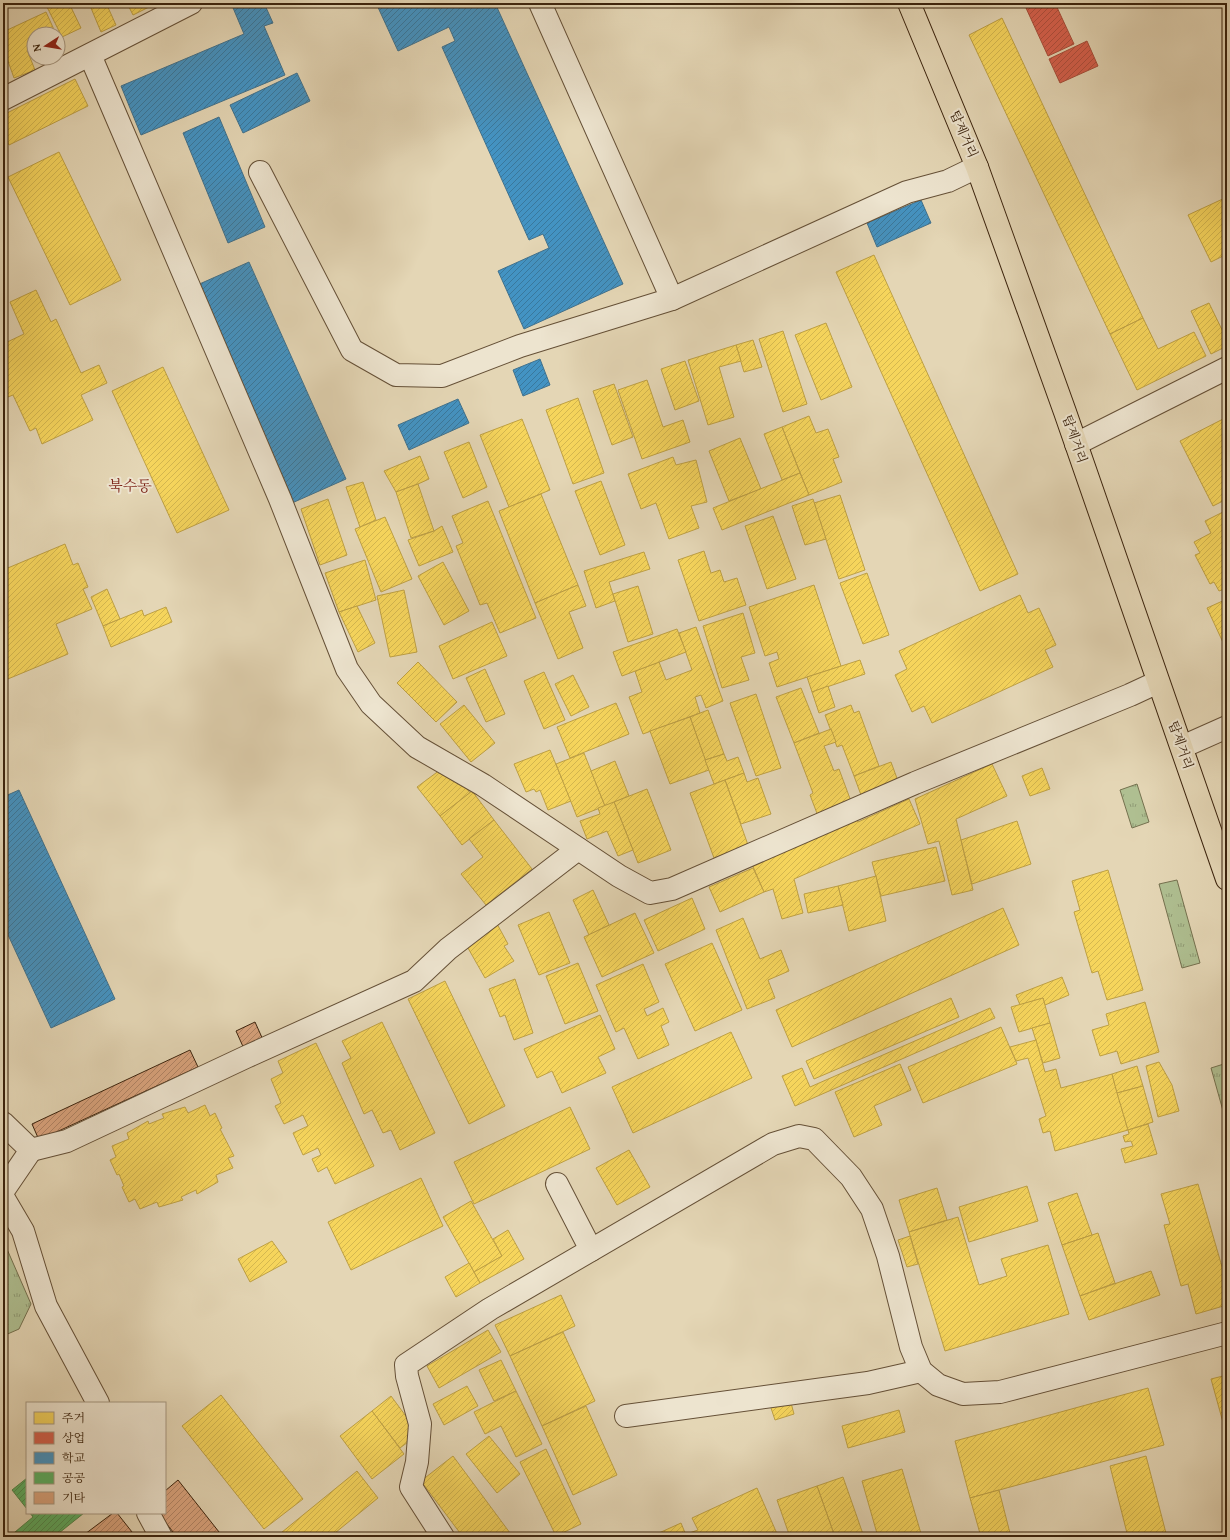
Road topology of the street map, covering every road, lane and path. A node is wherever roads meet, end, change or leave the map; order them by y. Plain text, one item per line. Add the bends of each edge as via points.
1 (191, 3) edge
2 (540, 3) edge
3 (909, 3) edge
4 (90, 54) junction
5 (3, 99) edge
6 (977, 167) junction
7 (260, 172) dead end
8 (672, 298) junction
9 (1227, 368) edge
10 (1076, 444) junction
11 (1158, 682) junction
12 (1227, 727) edge
13 (1182, 747) junction
14 (578, 849) junction
15 (1227, 879) edge
16 (3, 1123) edge
17 (31, 1150) junction
18 (557, 1184) dead end
19 (3, 1191) edge
20 (3, 1197) edge
21 (591, 1250) junction
22 (1227, 1333) edge
23 (921, 1371) junction
24 (97, 1402) edge
25 (626, 1416) dead end
26 (149, 1514) edge
27 (161, 1537) edge
28 (443, 1537) edge

1 - 4 street
2 - 8 street
3 - 6 main road, 탑제거리
4 - 5 street
4 - 14 street via 280,499 347,669 371,704 417,747 483,785
6 - 8 street via 948,181 907,192
6 - 10 main road, 탑제거리
7 - 8 street via 352,350 396,375 442,376 520,346
9 - 10 street
10 - 11 main road, 탑제거리
11 - 13 main road, 탑제거리
11 - 14 street via 915,783 672,889 650,893
12 - 13 street
13 - 15 main road, 탑제거리
14 - 17 street via 448,949 414,981 67,1141
16 - 17 street
17 - 19 street
18 - 21 street
20 - 24 street via 23,1231 46,1306
21 - 23 street via 774,1144 799,1136 814,1139 851,1177 872,1209 888,1256 911,1347
21 - 28 street via 490,1309 406,1365 420,1424 417,1462 411,1487
22 - 23 street via 1000,1392 963,1394 938,1385
23 - 25 street via 868,1383
26 - 27 street

